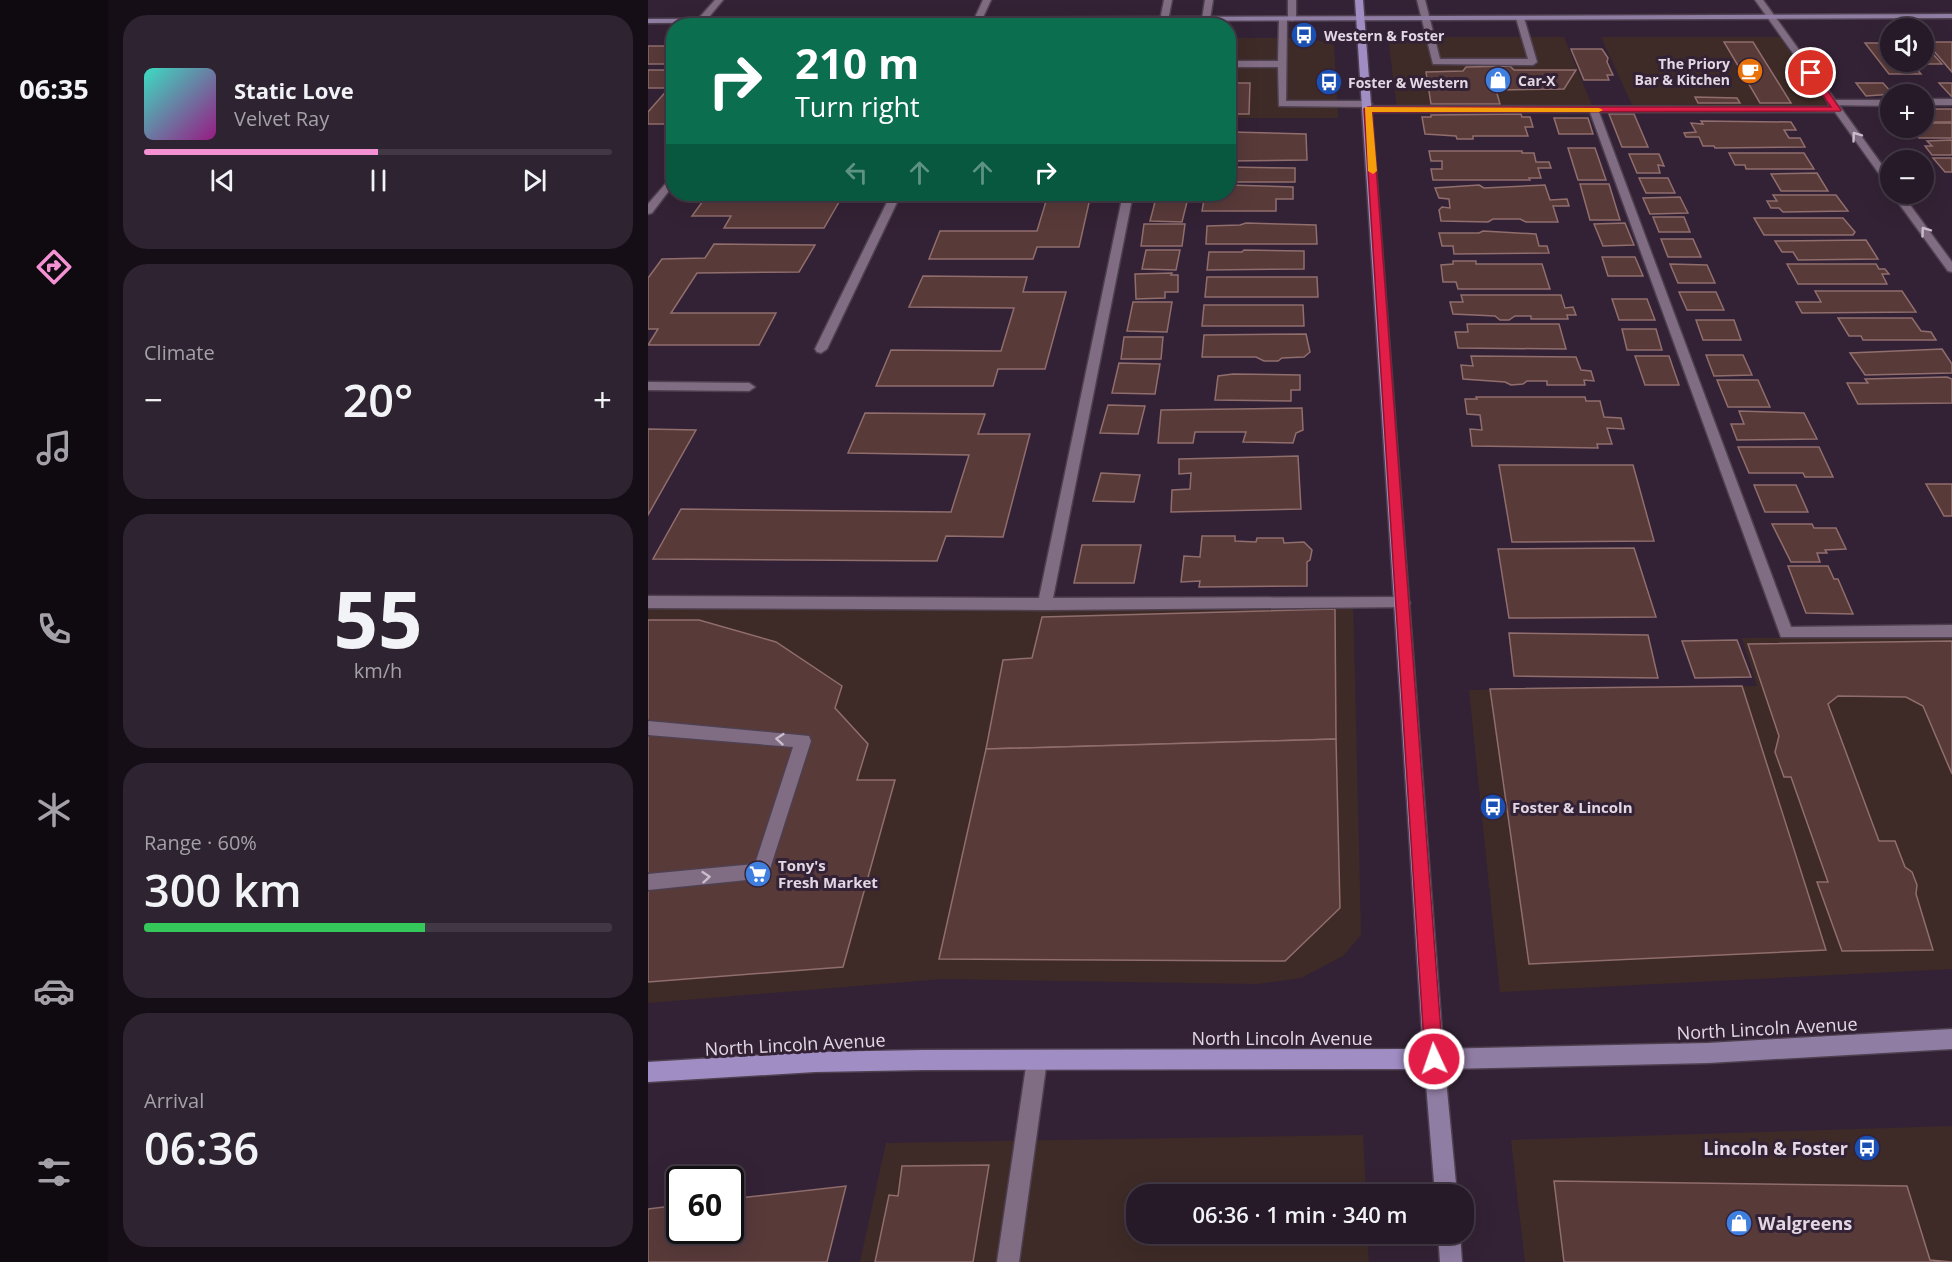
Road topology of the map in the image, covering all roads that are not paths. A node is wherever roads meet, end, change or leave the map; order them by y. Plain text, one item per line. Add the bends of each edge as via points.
1 (719, 0) edge
2 (987, 0) edge
3 (1168, 0) edge
4 (1209, 0) edge
5 (1292, 0) edge
6 (1359, 0) edge
7 (1420, 0) edge
8 (1759, 0) edge
9 (1952, 16) edge
10 (1770, 17) junction
11 (704, 18) edge
12 (979, 18) edge
13 (1164, 18) edge
14 (1202, 18) edge
15 (1360, 18) junction
16 (1426, 18) junction
17 (1520, 18) junction
18 (1287, 19) junction
19 (1236, 20) edge
20 (648, 21) edge
21 (666, 21) edge
22 (1236, 64) edge
23 (1281, 64) junction
24 (1934, 102) edge
25 (1952, 102) edge
26 (1880, 104) edge
27 (1368, 106) junction
28 (1835, 106) junction
29 (1594, 110) junction
30 (1880, 169) edge
31 (666, 187) edge
32 (893, 201) edge
33 (1127, 201) edge
34 (1905, 204) edge
35 (648, 211) edge
36 (1952, 269) edge
37 (821, 349) dead end
38 (648, 386) edge
39 (749, 387) dead end
40 (648, 602) edge
41 (1403, 603) junction
42 (1045, 604) junction
43 (1952, 630) edge
44 (648, 728) edge
45 (648, 882) edge
46 (1952, 1039) edge
47 (1434, 1059) junction
48 (1037, 1060) junction
49 (648, 1072) edge
50 (1445, 1184) edge
51 (1450, 1244) edge
52 (1008, 1262) edge
53 (1451, 1262) edge

1 - 11 street
2 - 12 street
3 - 13 street
4 - 14 street
5 - 18 street
6 - 15 main road
7 - 16 street
8 - 10 street
9 - 10 main road
10 - 17 main road
10 - 28 street
15 - 16 main road
15 - 18 main road
15 - 27 main road
16 - 17 main road
16 - 17 street via 1436,62 1533,62
18 - 19 main road
18 - 23 street
20 - 21 main road
22 - 23 street
23 - 27 street via 1282,104
24 - 25 street
26 - 28 street
27 - 29 street
27 - 41 main road
28 - 29 street
30 -> 28 street
29 - 43 street via 1786,633
31 - 35 street
32 - 37 street
33 - 42 street
36 -> 34 street
38 - 39 street
40 - 42 street
41 - 42 street
41 - 47 main road
45 -> 44 street via 761,872 803,741
46 - 47 main road, North Lincoln Avenue via 1708,1053
47 - 48 main road, North Lincoln Avenue
47 - 50 main road
48 - 49 main road, North Lincoln Avenue via 815,1062
48 - 52 street
51 - 53 main road

